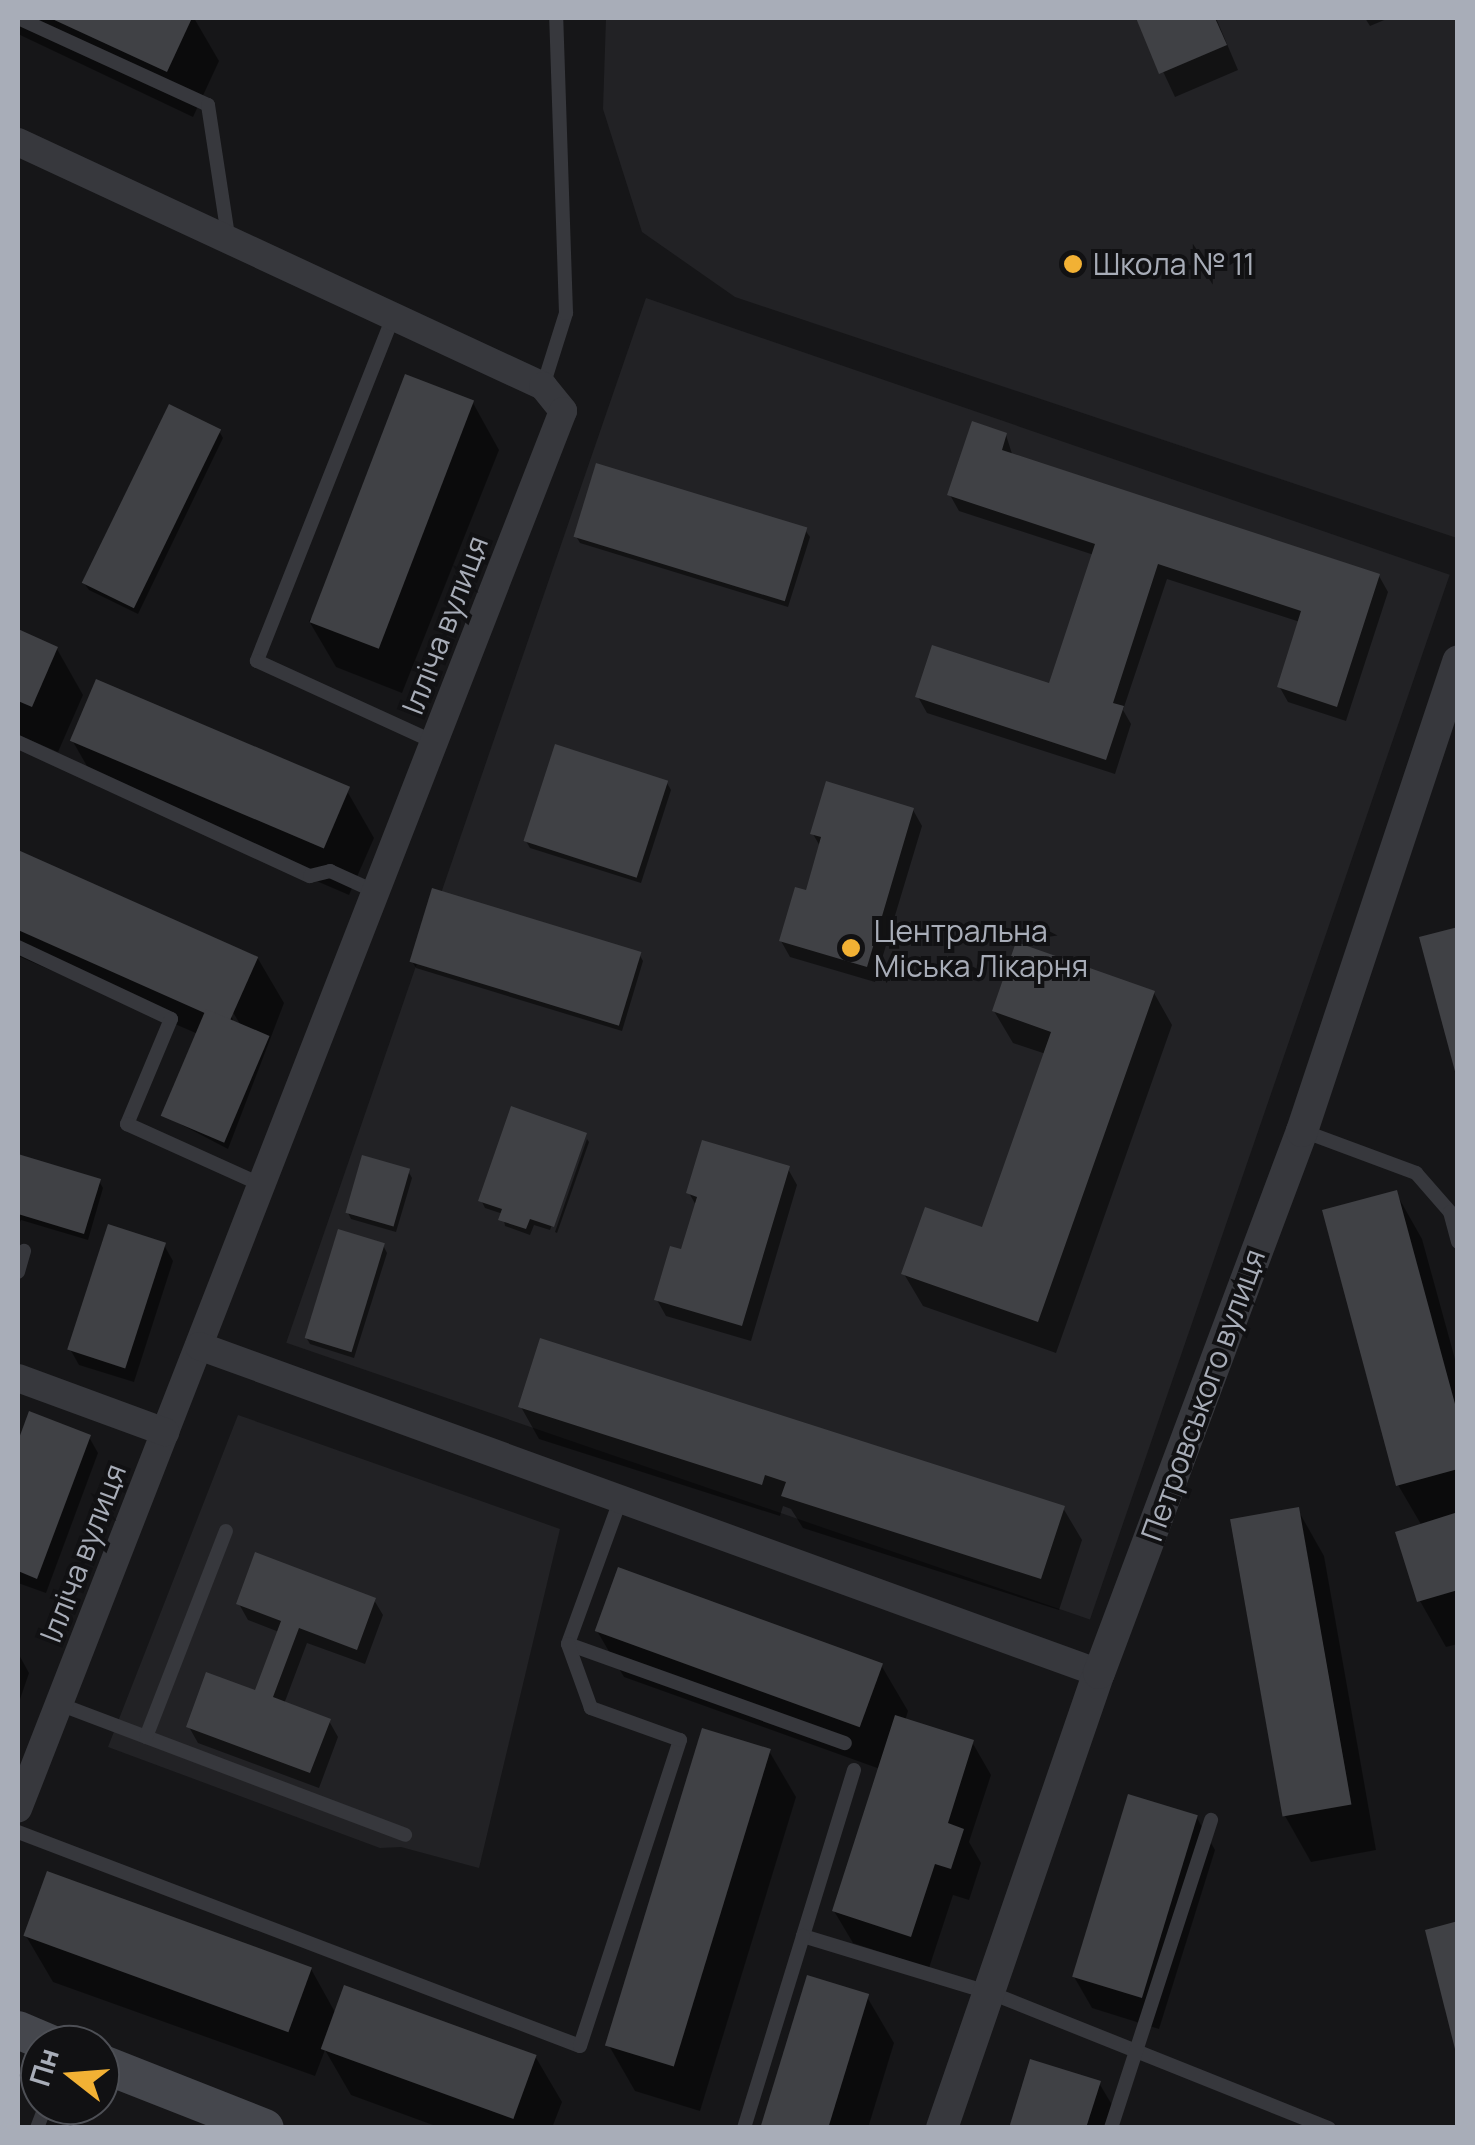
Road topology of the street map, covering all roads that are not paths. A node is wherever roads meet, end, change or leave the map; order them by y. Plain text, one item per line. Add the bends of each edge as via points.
1 (18, 18) edge
2 (556, 18) edge
3 (18, 142) edge
4 (230, 242) junction
5 (393, 318) junction
6 (543, 386) junction
7 (1458, 661) edge
8 (18, 742) edge
9 (434, 742) junction
10 (376, 892) junction
11 (18, 946) edge
12 (1302, 1131) junction
13 (262, 1185) junction
14 (1458, 1242) edge
15 (24, 1252) dead end
16 (18, 1272) edge
17 (199, 1346) junction
18 (18, 1379) edge
19 (164, 1432) junction
20 (621, 1498) junction
21 (226, 1531) dead end
22 (568, 1644) junction
23 (1100, 1673) junction
24 (59, 1704) junction
25 (146, 1737) junction
26 (845, 1743) dead end
27 (854, 1770) dead end
28 (18, 1809) edge
29 (1211, 1820) dead end
30 (18, 1832) edge
31 (406, 1834) dead end
32 (803, 1936) junction
33 (991, 1993) junction
34 (1136, 2050) junction
35 (120, 2071) edge
36 (265, 2128) edge
37 (744, 2128) edge
38 (942, 2128) edge
39 (1111, 2128) edge
40 (1328, 2128) edge

1 - 4 lane via 208,104
2 - 6 lane via 566,313
3 - 4 street
4 - 5 street
5 - 6 street
5 - 9 lane via 257,661
6 - 9 street, Ілліча вулиця via 563,411
7 - 12 street, Петровського вулиця
8 - 10 lane via 310,876 330,871
9 - 10 street, Ілліча вулиця
10 - 13 street, Ілліча вулиця
11 - 13 lane via 171,1019 127,1124
12 - 14 lane via 1416,1173 1450,1212
12 - 23 street, Петровського вулиця
13 - 17 street, Ілліча вулиця
15 - 16 lane
17 - 19 street, Ілліча вулиця
17 - 20 street
18 - 19 street
19 - 24 street, Ілліча вулиця
20 - 22 lane
20 - 23 street
21 - 25 lane
22 - 26 lane
22 - 30 lane via 591,1708 680,1740 580,2046
23 - 33 street, Петровського вулиця
24 - 25 lane
24 - 28 street, Ілліча вулиця
25 - 31 lane
27 - 32 lane
29 - 34 lane
32 - 33 lane
32 - 37 lane
33 - 34 lane
33 - 38 street, Петровського вулиця
34 - 39 lane
34 - 40 lane
35 - 36 main road

